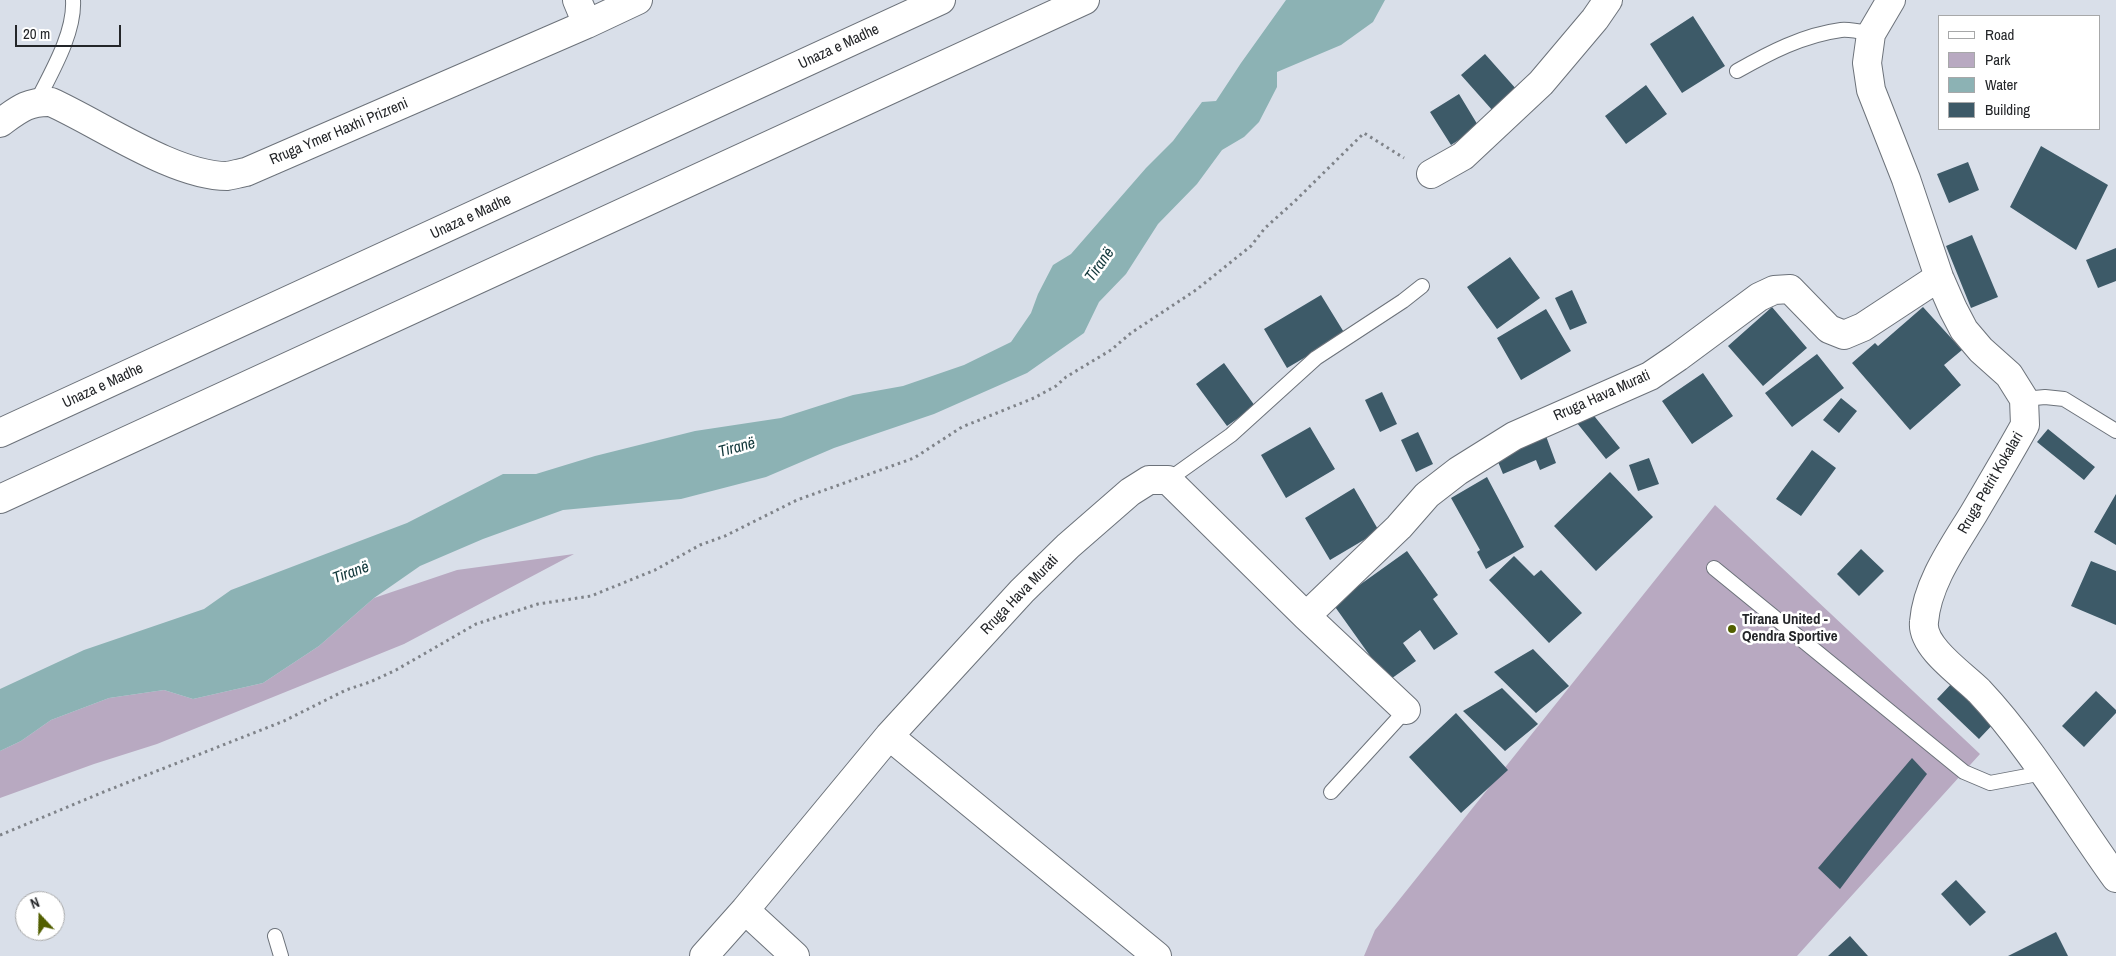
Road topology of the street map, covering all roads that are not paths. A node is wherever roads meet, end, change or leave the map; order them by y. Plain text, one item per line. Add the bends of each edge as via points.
1 (73, 0) edge
2 (638, 0) edge
3 (941, 0) edge
4 (1084, 0) edge
5 (1608, 0) edge
6 (1891, 0) edge
7 (582, 12) edge
8 (1872, 34) junction
9 (1737, 71) dead end
10 (36, 101) junction
11 (0, 123) edge
12 (1431, 174) road end
13 (1939, 277) junction
14 (1422, 286) dead end
15 (2024, 399) junction
16 (2116, 431) edge
17 (0, 433) edge
18 (1168, 480) junction
19 (0, 499) edge
20 (1714, 568) dead end
21 (1306, 616) junction
22 (1406, 710) joint
23 (889, 736) junction
24 (2043, 773) junction
25 (1331, 792) dead end
26 (2116, 878) edge
27 (745, 910) junction
28 (275, 936) dead end
29 (281, 956) edge
30 (704, 956) edge
31 (795, 956) edge
32 (1157, 956) edge

1 - 10 lane via 60,55
2 - 7 main road, Rruga Ymer Haxhi Prizreni
3 - 17 main road, Unaza e Madhe
4 - 19 main road
5 - 12 main road via 1541,83 1463,156
6 - 8 main road, Rruga Petrit Kokalari
7 - 10 main road, Rruga Ymer Haxhi Prizreni via 246,172 229,176 192,170 137,146 65,108 51,102
8 - 9 lane via 1842,30 1808,38 1775,50
8 - 13 main road, Rruga Petrit Kokalari via 1867,63 1871,90
10 - 11 main road via 23,106
13 - 15 main road, Rruga Petrit Kokalari via 1964,330 2009,375
13 - 21 main road, Rruga Hava Murati via 1863,327 1844,334 1829,329 1790,289 1774,290 1759,297 1650,376 1514,436 1458,471 1427,495
14 - 18 lane, Rruga Hava Murati via 1316,358 1231,435
15 - 16 lane via 2064,399
15 - 24 main road, Rruga Petrit Kokalari via 2025,425 1941,568 1923,625 1928,640 1939,654 1979,691
18 - 21 main road
18 - 23 main road, Rruga Hava Murati via 1149,480 1130,492 1068,546 1022,591
20 - 24 lane via 1964,772 1990,783
21 - 22 main road
22 - 25 lane
23 - 27 main road, Rruga Hava Murati
23 - 32 main road
24 - 26 main road, Rruga Petrit Kokalari
27 - 30 main road, Rruga Hava Murati
27 - 31 main road
28 - 29 lane

